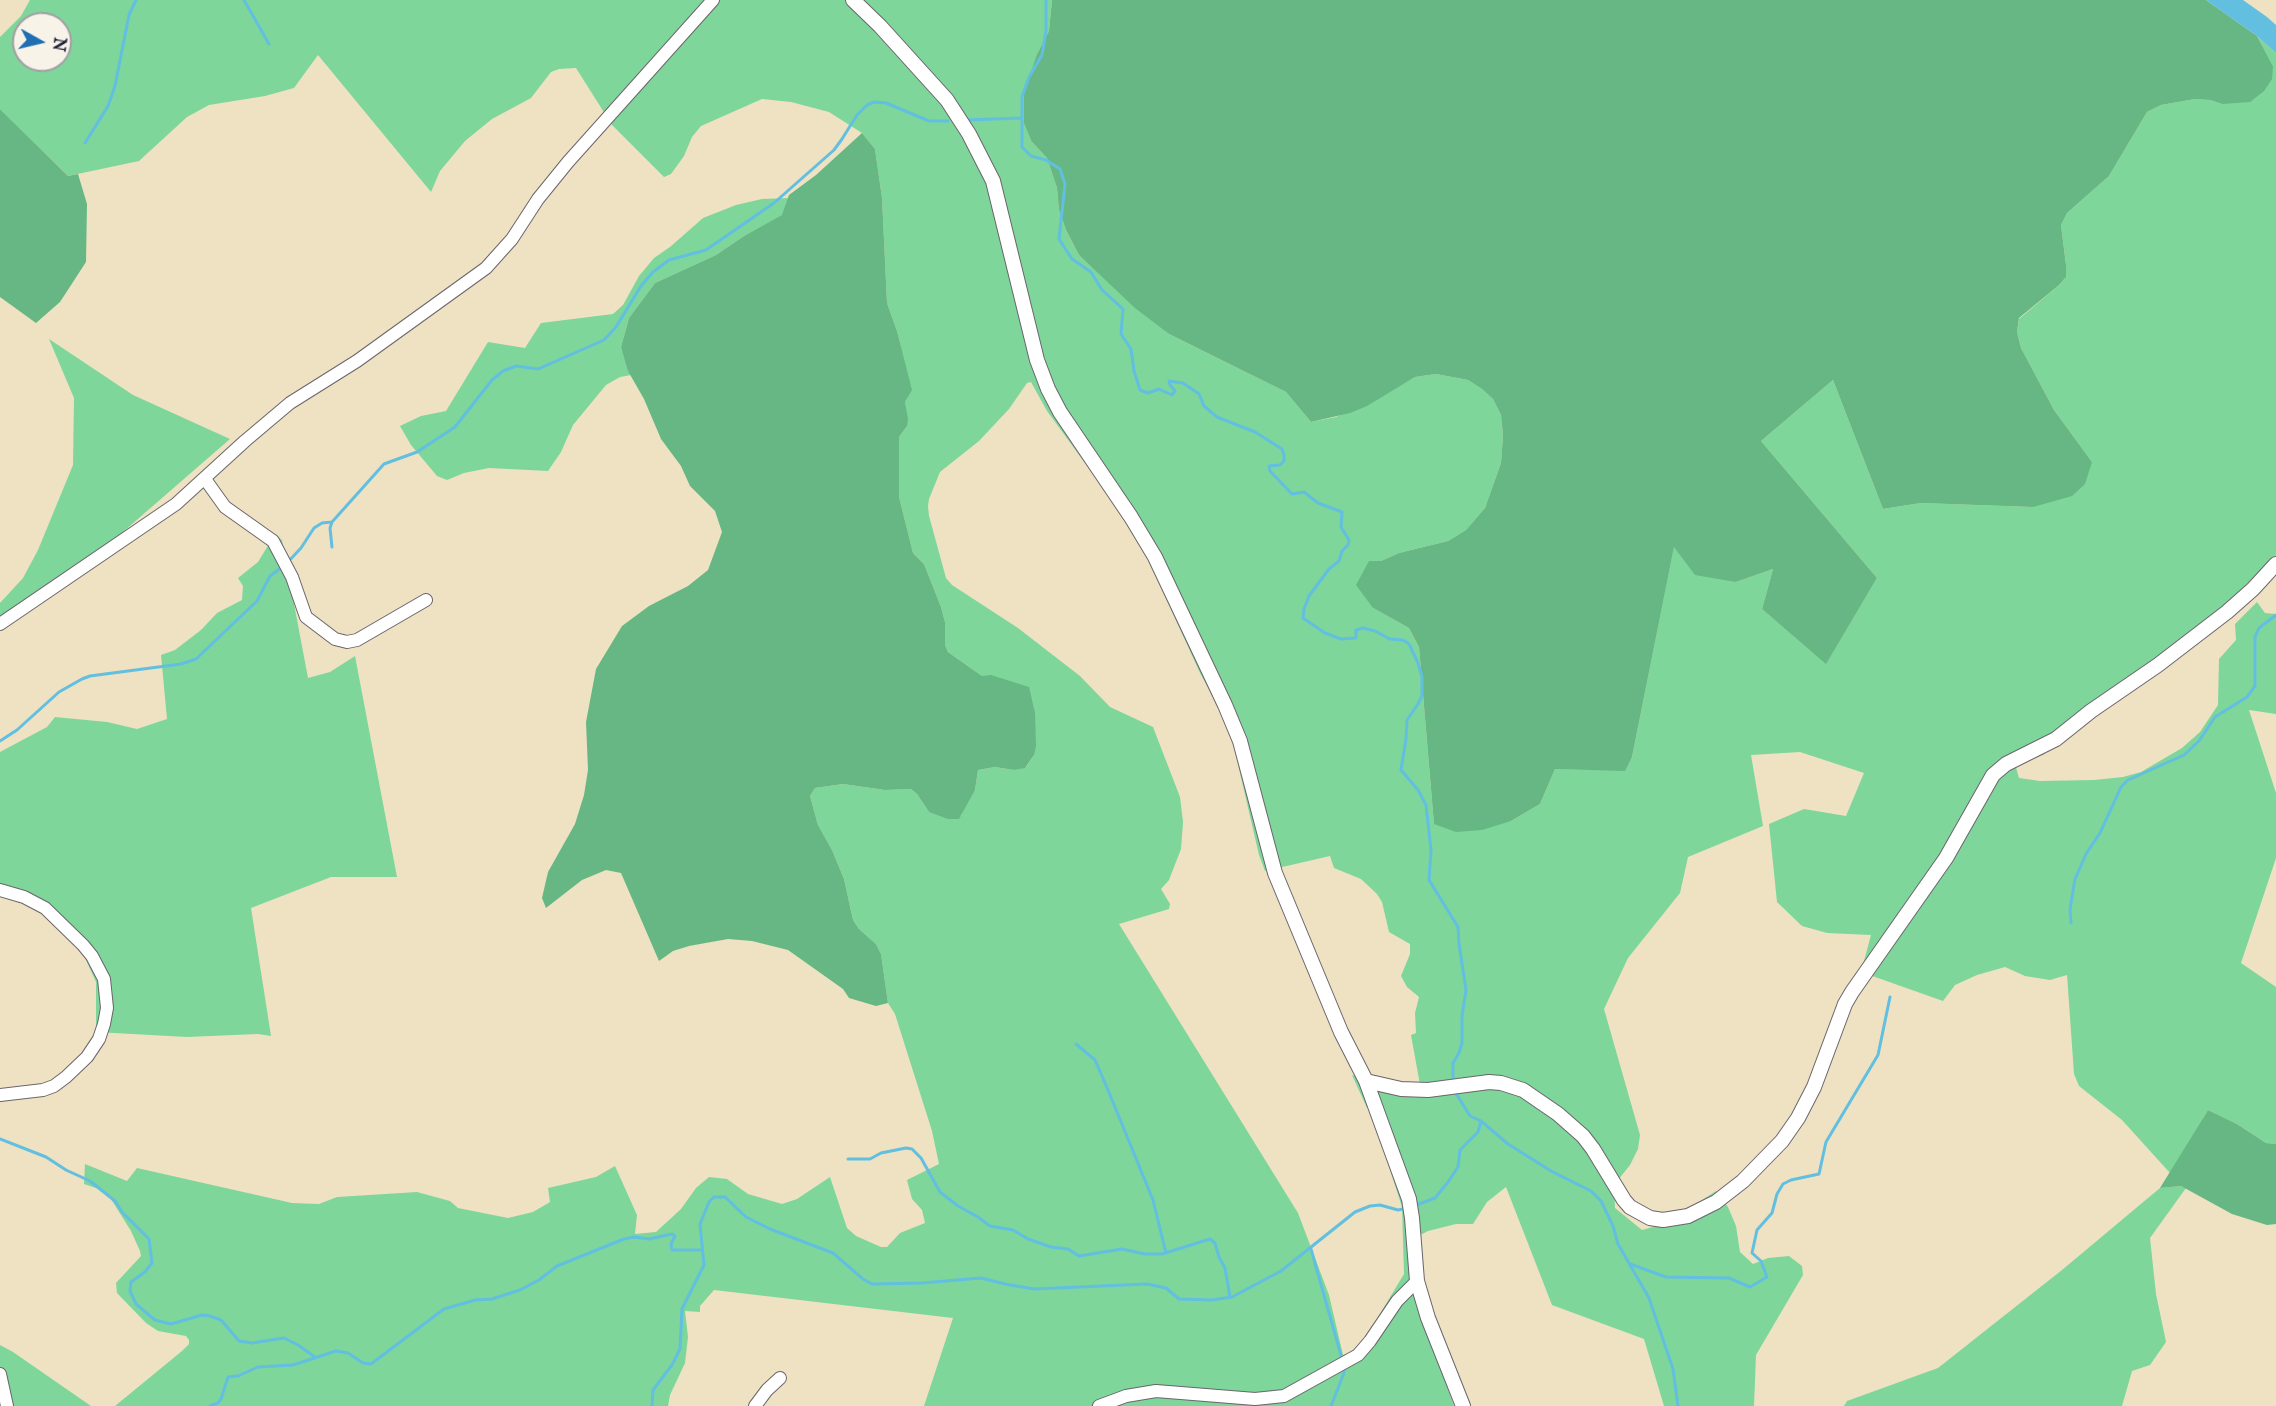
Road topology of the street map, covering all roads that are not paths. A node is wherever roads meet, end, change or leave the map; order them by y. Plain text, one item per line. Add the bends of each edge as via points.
1 (713, 0) edge
2 (853, 0) edge
3 (205, 479) junction
4 (2276, 564) edge
5 (426, 600) dead end
6 (0, 624) edge
7 (0, 890) edge
8 (1366, 1081) junction
9 (0, 1095) edge
10 (1417, 1281) junction
11 (0, 1374) edge
12 (780, 1378) dead end
13 (7, 1406) edge
14 (756, 1406) edge
15 (1099, 1406) edge
16 (1462, 1406) edge

1 - 3 street via 568,162 486,268 397,334 290,403
2 - 8 street via 947,100 993,181 1037,360 1048,388 1155,557 1234,723 1275,873 1341,1032
3 - 5 street via 233,514 273,541 292,577 306,617 335,639 357,640
3 - 6 street via 176,504
4 - 8 street via 2235,605 2158,665 2056,739 2006,764 1993,775 1946,858 1848,998 1798,1118 1765,1160 1716,1202 1676,1219 1656,1220 1637,1212 1623,1200 1583,1136 1539,1099 1513,1086 1489,1082 1415,1090
7 - 9 street via 45,908 83,945 104,979 106,1008 99,1039 66,1077 43,1090
8 - 10 street via 1409,1200
10 - 15 street via 1358,1354 1284,1396 1255,1399 1156,1391
10 - 16 street
11 - 13 street
12 - 14 street

